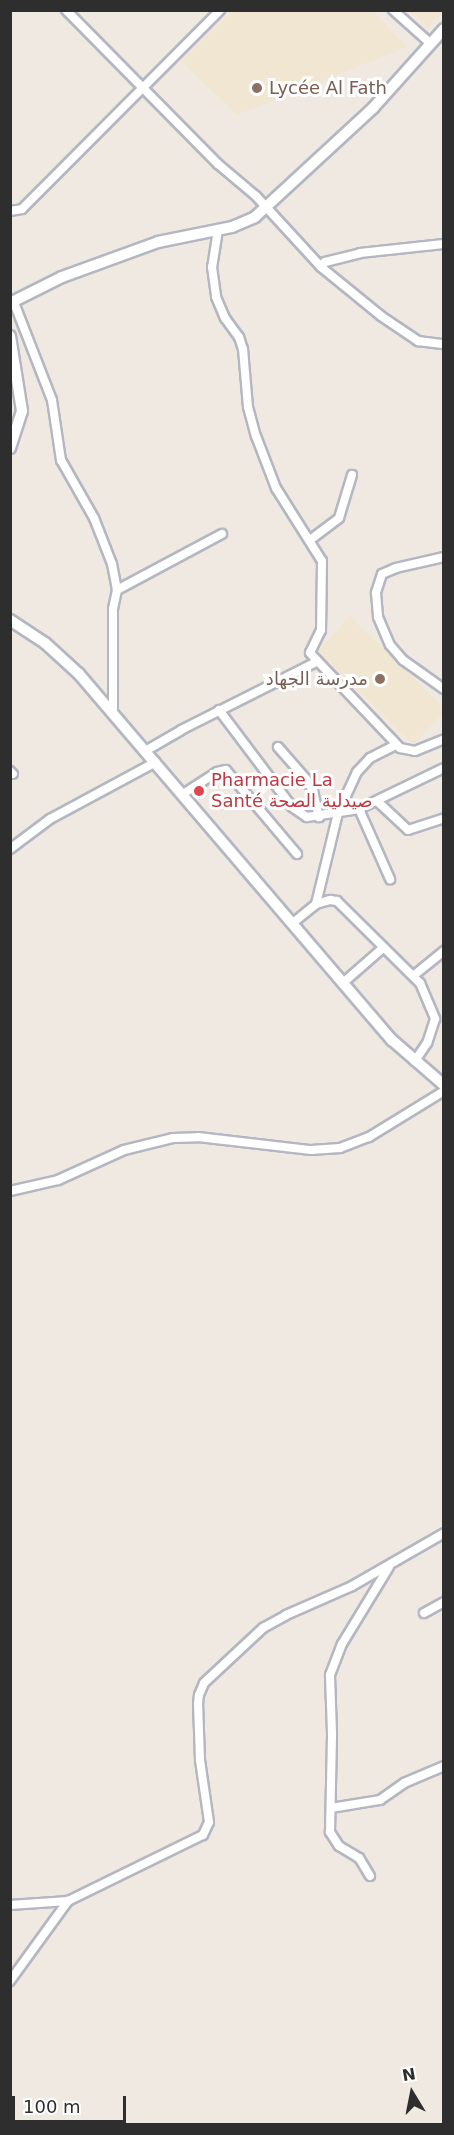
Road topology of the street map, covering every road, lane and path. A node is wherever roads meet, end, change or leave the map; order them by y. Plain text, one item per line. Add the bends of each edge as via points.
1 (66, 10) edge
2 (220, 10) edge
3 (393, 10) edge
4 (444, 29) edge
5 (430, 43) junction
6 (143, 88) junction
7 (265, 208) junction
8 (10, 211) edge
9 (219, 230) junction
10 (444, 244) edge
11 (321, 267) junction
12 (12, 301) edge
13 (10, 336) edge
14 (444, 344) edge
15 (10, 448) edge
16 (352, 475) dead end
17 (222, 534) dead end
18 (310, 540) junction
19 (444, 556) edge
20 (117, 590) junction
21 (10, 620) edge
22 (318, 661) junction
23 (444, 689) edge
24 (219, 710) junction
25 (113, 712) junction
26 (444, 739) edge
27 (396, 745) junction
28 (278, 747) dead end
29 (147, 750) junction
30 (156, 762) junction
31 (444, 768) edge
32 (183, 794) junction
33 (377, 801) junction
34 (359, 809) junction
35 (338, 813) junction
36 (319, 817) junction
37 (444, 818) edge
38 (10, 849) edge
39 (297, 854) dead end
40 (390, 879) dead end
41 (316, 904) junction
42 (294, 922) junction
43 (383, 948) junction
44 (444, 951) edge
45 (413, 976) junction
46 (344, 982) junction
47 (415, 1061) junction
48 (444, 1085) edge
49 (444, 1091) edge
50 (10, 1191) edge
51 (444, 1533) edge
52 (391, 1564) junction
53 (444, 1602) edge
54 (424, 1613) dead end
55 (444, 1766) edge
56 (331, 1808) junction
57 (370, 1876) dead end
58 (68, 1901) junction
59 (10, 1905) edge
60 (10, 1981) edge

1 - 6 street
2 - 6 street
3 - 5 street
4 - 5 street
5 - 7 street via 373,108
6 - 7 street
6 - 8 street via 22,209
7 - 9 street via 245,223
7 - 11 street
9 - 12 street via 158,242 62,277
9 - 18 street via 212,267 216,297 243,349 253,427 276,488
10 - 11 street via 360,253 325,262
11 - 14 street via 418,341
12 - 20 street via 52,400 61,460 94,518 112,564
13 - 15 street via 22,411
16 - 18 street via 339,518
17 - 20 street
18 - 22 street via 322,561 324,583 321,630 309,651
19 - 23 street via 382,574 376,593 378,617 390,645 403,660
20 - 25 street via 113,609
21 - 25 street via 68,662
22 - 24 street
22 - 27 street
24 - 29 street
24 - 36 street via 292,807 307,817
25 - 29 street
26 - 27 street via 415,751
27 - 35 street via 369,758 357,772
28 - 36 street via 306,779
29 - 30 street
30 - 32 street
30 - 38 street via 50,819
31 - 33 street
32 - 39 street via 226,770
32 - 42 street
33 - 34 street
33 - 37 street via 408,830
34 - 35 street
34 - 40 street
35 - 36 street
35 - 41 street
41 - 42 street
41 - 43 street via 337,901
42 - 46 street
43 - 45 street
43 - 46 street
44 - 45 street
45 - 47 street via 420,983 435,1019 427,1043
46 - 47 street via 392,1040
47 - 48 street
49 - 50 street via 369,1137 340,1148 310,1150 198,1137 173,1138 124,1150 58,1180
51 - 52 street
52 - 56 street via 342,1644 330,1675
52 - 58 street via 270,1624 210,1676 201,1688 198,1704 200,1760 209,1822 206,1832
53 - 54 street
55 - 56 street via 412,1779 380,1800
56 - 57 street via 332,1837 358,1858
58 - 59 street
58 - 60 street

